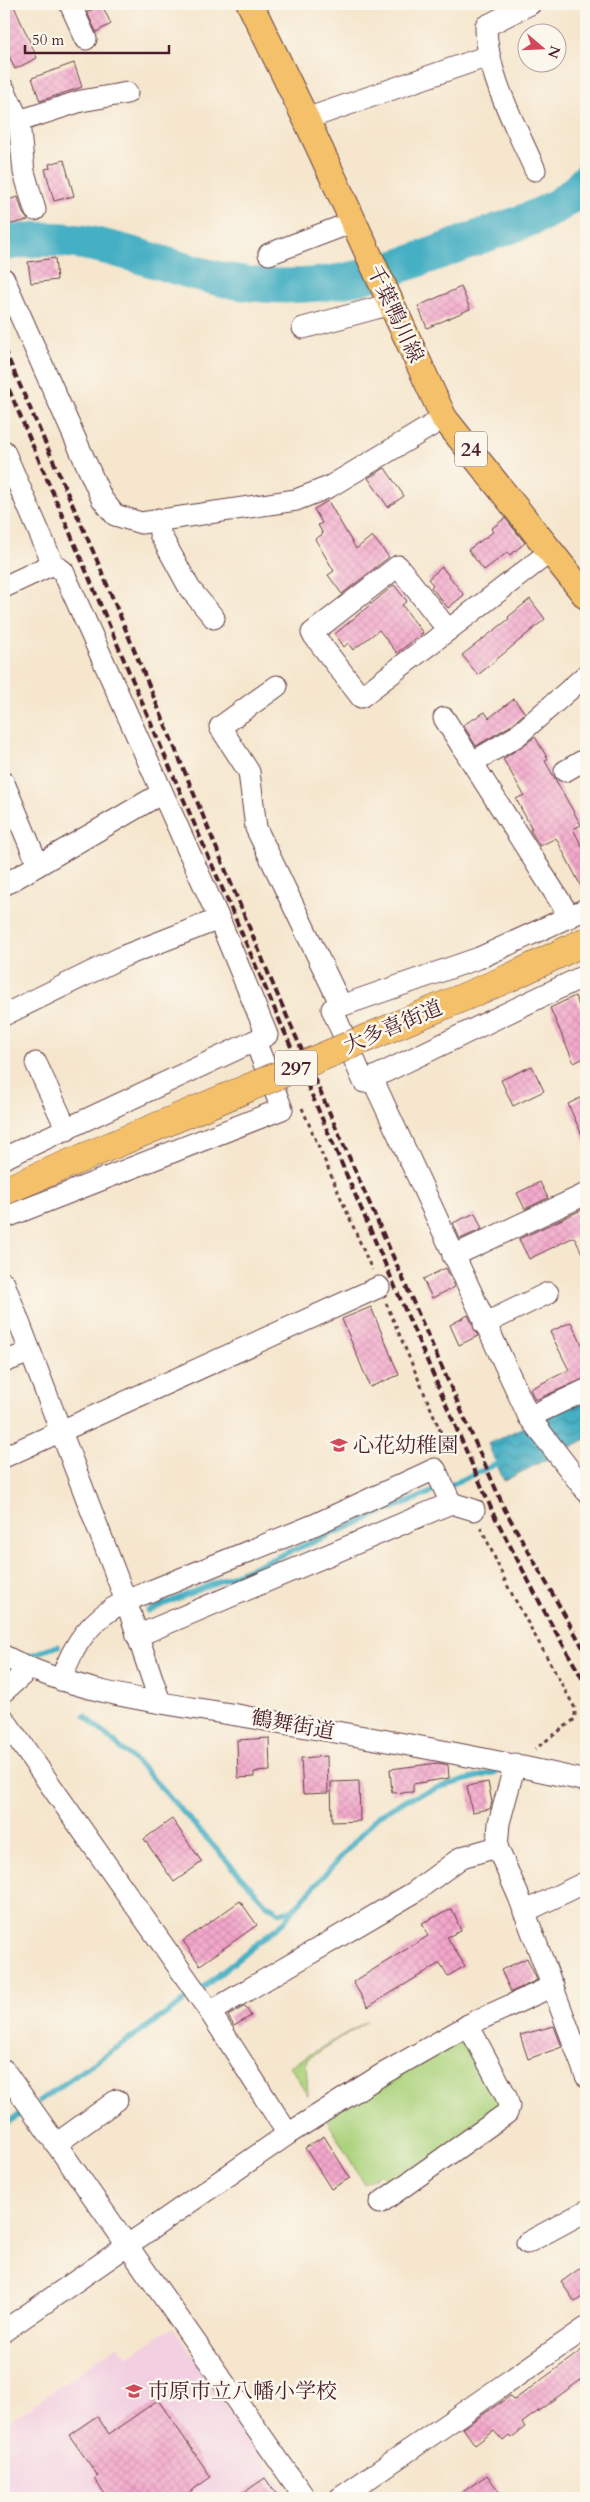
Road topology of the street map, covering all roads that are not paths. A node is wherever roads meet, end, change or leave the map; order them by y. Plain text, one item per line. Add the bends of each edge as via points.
1 (70, 4) edge
2 (250, 4) edge
3 (530, 4) edge
4 (86, 39) dead end
5 (488, 56) junction
6 (4, 89) edge
7 (127, 93) dead end
8 (306, 119) junction
9 (19, 121) junction
10 (535, 170) dead end
11 (35, 210) dead end
12 (353, 222) junction
13 (269, 254) dead end
14 (4, 279) edge
15 (382, 285) junction
16 (303, 328) dead end
17 (444, 418) junction
18 (4, 450) edge
19 (160, 519) junction
20 (551, 551) junction
21 (53, 564) junction
22 (4, 587) edge
23 (586, 596) edge
24 (214, 618) dead end
25 (448, 630) junction
26 (586, 675) edge
27 (277, 686) dead end
28 (444, 718) dead end
29 (586, 759) edge
30 (472, 762) junction
31 (565, 771) dead end
32 (4, 783) edge
33 (162, 793) junction
34 (38, 865) junction
35 (4, 885) edge
36 (578, 913) edge
37 (219, 919) junction
38 (586, 941) edge
39 (586, 975) edge
40 (341, 1005) junction
41 (4, 1015) edge
42 (255, 1041) junction
43 (36, 1063) dead end
44 (372, 1078) junction
45 (67, 1130) junction
46 (4, 1158) edge
47 (4, 1191) edge
48 (586, 1194) edge
49 (4, 1218) edge
50 (453, 1256) junction
51 (4, 1283) edge
52 (379, 1287) road end
53 (548, 1293) dead end
54 (484, 1324) junction
55 (30, 1352) junction
56 (4, 1362) edge
57 (586, 1390) edge
58 (530, 1419) junction
59 (61, 1431) junction
60 (4, 1457) edge
61 (586, 1492) edge
62 (451, 1503) junction
63 (474, 1510) road end
64 (314, 1525) junction
65 (328, 1555) junction
66 (126, 1601) junction
67 (137, 1636) junction
68 (4, 1656) edge
69 (29, 1669) junction
70 (61, 1680) junction
71 (4, 1690) edge
72 (160, 1702) junction
73 (4, 1719) edge
74 (516, 1764) junction
75 (586, 1781) edge
76 (497, 1847) junction
77 (586, 1882) edge
78 (524, 1912) junction
79 (553, 1986) junction
80 (202, 2000) junction
81 (468, 2025) junction
82 (4, 2070) edge
83 (586, 2076) edge
84 (118, 2100) dead end
85 (288, 2134) junction
86 (56, 2144) junction
87 (380, 2204) dead end
88 (586, 2211) edge
89 (527, 2243) dead end
90 (128, 2245) junction
91 (586, 2328) edge
92 (4, 2331) edge
93 (305, 2498) edge
94 (340, 2498) edge

1 - 4 street
2 - 8 main road, 千葉鴨川線 / 24
3 - 5 street via 486,26
5 - 8 street
5 - 10 street
6 - 9 street
7 - 9 street via 80,101
8 - 12 main road, 千葉鴨川線 / 24
9 - 11 street via 24,172
12 - 13 street
12 - 15 main road, 千葉鴨川線 / 24
14 - 19 street via 102,499 115,515 141,523
15 - 16 street
15 - 17 main road, 千葉鴨川線 / 24
17 - 19 street via 329,488 296,500
17 - 20 main road, 千葉鴨川線 / 24
18 - 21 street
19 - 24 street via 160,534 190,589
20 - 23 main road, 千葉鴨川線 / 24
20 - 25 street
21 - 22 street
21 - 33 street via 63,571
25 - 25 street via 361,697 312,633 398,566
26 - 30 street via 517,736
27 - 40 street via 220,727 249,772 256,828
28 - 30 street
29 - 31 street
30 - 36 street
32 - 34 street
33 - 34 street
33 - 37 street
34 - 35 street
36 - 40 street via 479,958
37 - 41 street via 124,956
37 - 42 street via 267,1036
38 - 47 highway, 大多喜街道 / 297, bridge via 509,978
39 - 44 street
40 - 44 street via 332,1009 364,1082
42 - 45 street
42 - 49 street via 282,1109
43 - 45 street
44 - 50 street
45 - 46 street
48 - 50 street
50 - 54 street
51 - 55 street
52 - 59 street
53 - 54 street
54 - 58 street
55 - 56 street
55 - 59 street
57 - 58 street
58 - 61 street
59 - 60 street
59 - 66 street
62 - 63 street
62 - 64 street via 435,1469
62 - 65 street
64 - 65 street
64 - 66 street
65 - 67 street
66 - 67 street
66 - 70 street via 95,1620 68,1658
67 - 72 street
68 - 69 street, 鶴舞街道
69 - 70 street, 鶴舞街道
69 - 71 street
70 - 72 street, 鶴舞街道
72 - 74 street, 鶴舞街道
73 - 80 street
74 - 75 street, 鶴舞街道
74 - 76 street via 499,1823
76 - 78 street
76 - 80 street via 462,1857 413,1893
77 - 78 street
78 - 79 street
79 - 81 street
79 - 83 street
80 - 85 street
81 - 85 street
81 - 87 street via 506,2096 507,2113
82 - 86 street
84 - 86 street
85 - 90 street
86 - 90 street
88 - 89 street
90 - 92 street
90 - 93 street
91 - 94 street

